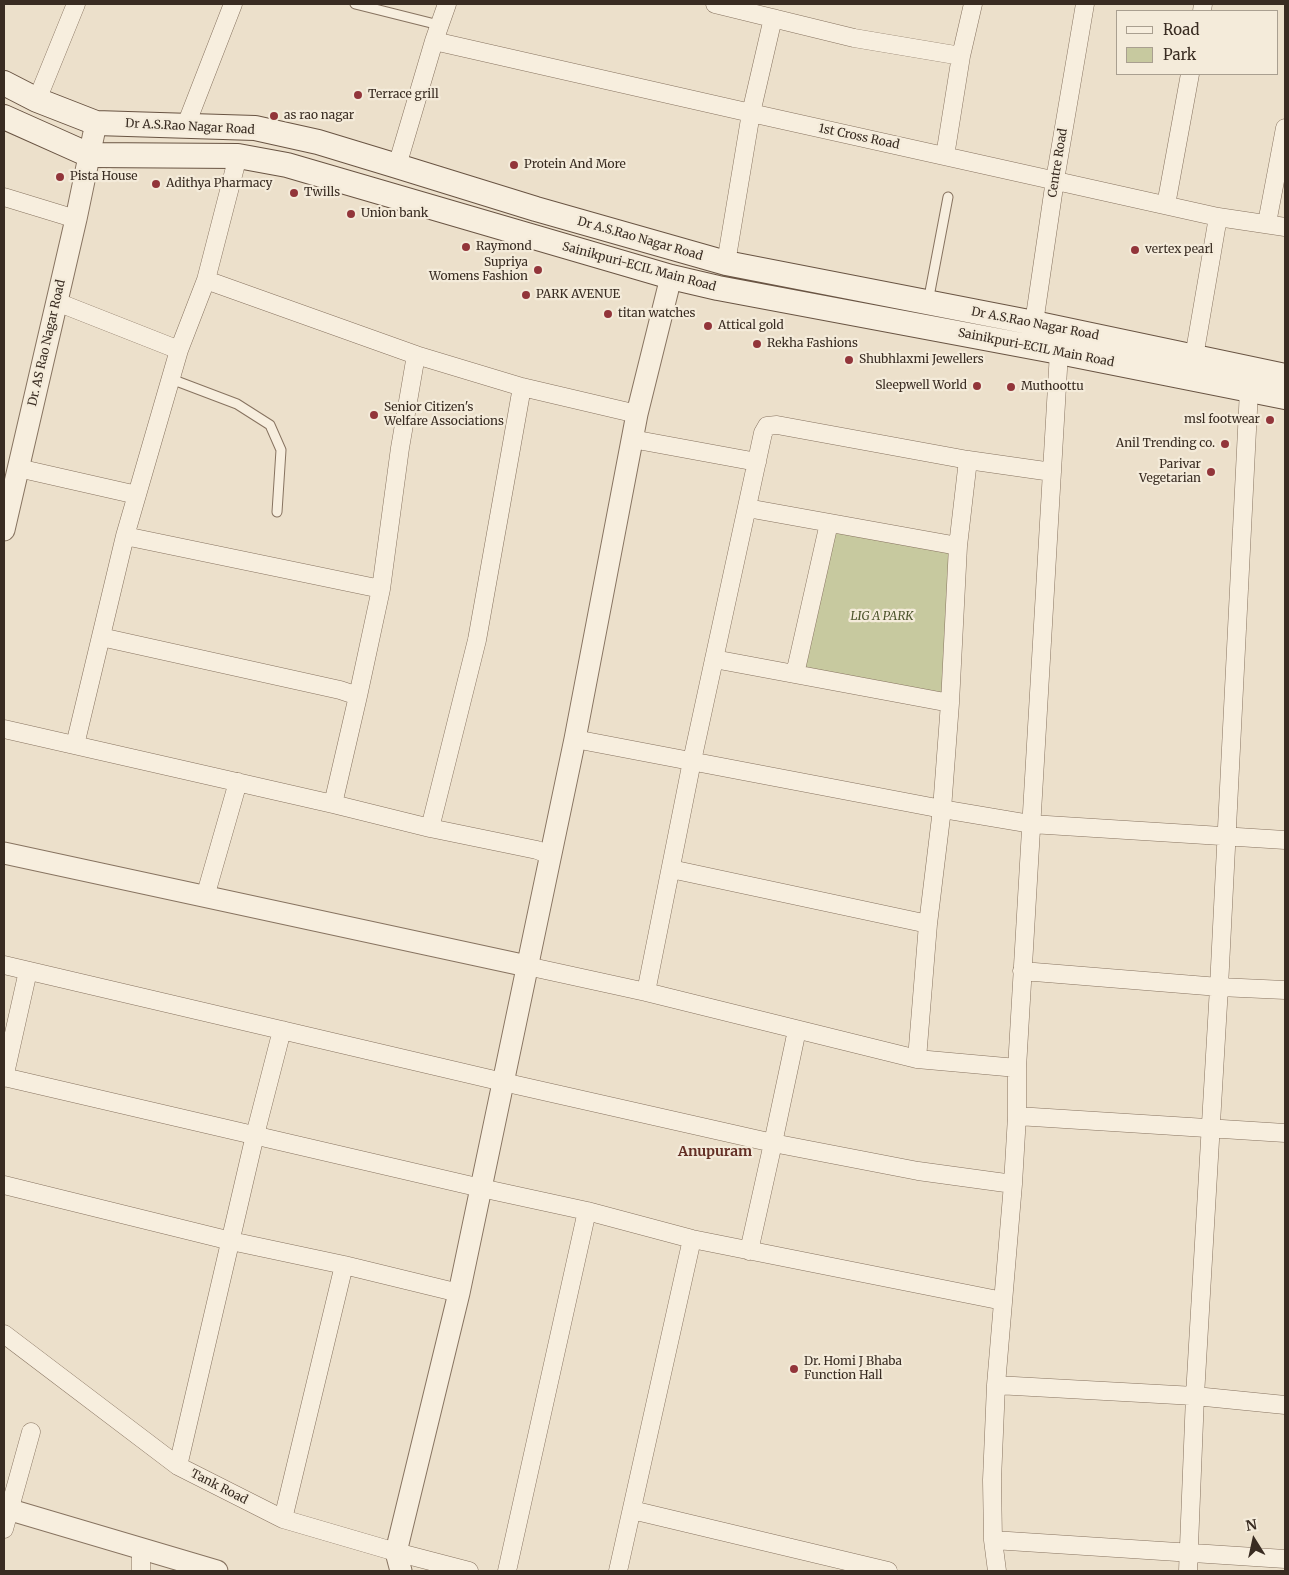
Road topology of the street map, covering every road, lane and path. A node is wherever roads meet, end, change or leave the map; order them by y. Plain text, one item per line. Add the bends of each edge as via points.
1 (76, 4) edge
2 (233, 4) edge
3 (355, 4) edge
4 (447, 4) edge
5 (715, 4) edge
6 (973, 4) edge
7 (1085, 4) edge
8 (773, 18) junction
9 (437, 33) junction
10 (961, 56) junction
11 (1190, 75) edge
12 (4, 83) edge
13 (37, 100) junction
14 (751, 113) junction
15 (4, 117) edge
16 (96, 123) junction
17 (186, 125) junction
18 (1285, 128) edge
19 (89, 155) junction
20 (238, 156) junction
21 (945, 156) junction
22 (398, 166) junction
23 (1055, 180) junction
24 (4, 197) edge
25 (948, 197) dead end
26 (1166, 205) junction
27 (536, 209) junction
28 (1218, 216) junction
29 (76, 219) junction
30 (1267, 223) junction
31 (1285, 227) edge
32 (527, 236) junction
33 (726, 263) junction
34 (671, 278) junction
35 (206, 280) junction
36 (57, 302) junction
37 (928, 302) junction
38 (1034, 323) junction
39 (179, 350) junction
40 (1059, 352) junction
41 (416, 355) junction
42 (1194, 357) junction
43 (1285, 376) edge
44 (171, 379) junction
45 (522, 387) junction
46 (1249, 390) junction
47 (1285, 397) edge
48 (637, 414) junction
49 (632, 439) junction
50 (968, 460) junction
51 (757, 462) junction
52 (18, 468) junction
53 (1052, 472) junction
54 (137, 495) junction
55 (6, 507) edge
56 (747, 508) junction
57 (277, 512) dead end
58 (829, 523) junction
59 (4, 530) edge
60 (124, 536) junction
61 (958, 546) junction
62 (381, 589) junction
63 (102, 637) junction
64 (714, 659) junction
65 (795, 674) junction
66 (358, 696) junction
67 (950, 704) junction
68 (4, 729) edge
69 (575, 739) junction
70 (75, 745) junction
71 (692, 760) junction
72 (238, 782) junction
73 (333, 804) junction
74 (942, 810) junction
75 (1031, 824) junction
76 (430, 828) junction
77 (1226, 836) junction
78 (1285, 840) edge
79 (4, 853) edge
80 (550, 855) junction
81 (671, 869) junction
82 (206, 897) junction
83 (928, 924) junction
84 (4, 965) edge
85 (527, 966) junction
86 (28, 971) junction
87 (1022, 971) junction
88 (1219, 987) junction
89 (1285, 990) edge
90 (646, 992) junction
91 (282, 1030) junction
92 (796, 1030) junction
93 (917, 1059) junction
94 (1017, 1068) junction
95 (4, 1078) edge
96 (503, 1082) junction
97 (1017, 1116) junction
98 (1210, 1128) junction
99 (1285, 1133) edge
100 (255, 1135) junction
101 (773, 1143) junction
102 (1013, 1184) junction
103 (4, 1185) edge
104 (481, 1188) junction
105 (587, 1211) junction
106 (692, 1239) junction
107 (231, 1241) junction
108 (749, 1251) junction
109 (344, 1265) junction
110 (459, 1293) junction
111 (1003, 1301) junction
112 (4, 1334) edge
113 (996, 1385) junction
114 (1195, 1396) junction
115 (1285, 1405) edge
116 (31, 1432) dead end
117 (178, 1466) junction
118 (632, 1510) junction
119 (6, 1515) edge
120 (283, 1519) junction
121 (993, 1540) junction
122 (141, 1549) junction
123 (1189, 1552) junction
124 (1285, 1559) edge
125 (398, 1562) edge
126 (141, 1571) edge
127 (214, 1571) edge
128 (469, 1571) edge
129 (507, 1571) edge
130 (618, 1571) edge
131 (888, 1571) edge
132 (997, 1571) edge
133 (1188, 1571) edge

1 - 13 street
2 - 17 street
3 - 9 lane
4 - 9 street
5 - 8 street
6 - 10 street
7 - 23 street, Centre Road
8 - 10 street via 854,38
8 - 14 street
9 - 14 street, 1st Cross Road
9 - 22 street
10 - 21 street
11 - 26 street
12 - 13 main road, Dr A.S.Rao Nagar Road
13 - 16 main road, Dr A.S.Rao Nagar Road
14 - 21 street, 1st Cross Road
14 - 33 street
15 - 19 main road, Sainikpuri-ECIL Main Road
16 - 17 main road, Dr A.S.Rao Nagar Road
16 - 19 street, Dr. AS Rao Nagar Road
17 - 22 main road, Dr A.S.Rao Nagar Road via 255,128 318,142
18 - 30 street
19 - 20 main road, Sainikpuri-ECIL Main Road
19 - 29 street, Dr. AS Rao Nagar Road
20 - 32 main road, Sainikpuri-ECIL Main Road via 287,164
20 - 35 street
21 - 23 street, 1st Cross Road
22 - 27 main road, Dr A.S.Rao Nagar Road
23 - 26 street, 1st Cross Road
23 - 38 street, Centre Road
24 - 29 street
25 - 37 lane
26 - 28 street, 1st Cross Road
27 - 32 main road
27 - 33 main road, Dr A.S.Rao Nagar Road
28 - 30 street, 1st Cross Road
28 - 42 street
29 - 36 street, Dr. AS Rao Nagar Road
30 - 31 street, 1st Cross Road
32 - 34 main road, Sainikpuri-ECIL Main Road
33 - 37 main road, Dr A.S.Rao Nagar Road
34 - 40 main road, Sainikpuri-ECIL Main Road
34 - 48 street
35 - 39 street
35 - 41 street
36 - 39 street
36 - 52 street, Dr. AS Rao Nagar Road
37 - 38 main road, Dr A.S.Rao Nagar Road
38 - 42 main road, Dr A.S.Rao Nagar Road
39 - 44 street
40 - 46 main road, Sainikpuri-ECIL Main Road
40 - 53 street
41 - 45 street
41 - 62 street
42 - 43 main road, Dr A.S.Rao Nagar Road
44 - 54 street
44 - 57 lane via 237,404 270,425 281,450
45 - 48 street
45 - 76 street via 477,640
46 - 47 main road, Sainikpuri-ECIL Main Road
46 - 77 street
48 - 49 street
49 - 51 street
49 - 69 street
50 - 51 street via 777,425 767,426 763,433
50 - 53 street
50 - 61 street
51 - 56 street
52 - 54 street
52 - 55 street, Dr. AS Rao Nagar Road
53 - 75 street
54 - 60 street
55 - 59 street, Dr. AS Rao Nagar Road
56 - 58 street
56 - 64 street
58 - 61 street
58 - 65 street
60 - 62 street
60 - 63 street
61 - 67 street
62 - 66 street
63 - 66 street
63 - 70 street
64 - 65 street
64 - 71 street
65 - 67 street
66 - 73 street
67 - 74 street
68 - 70 street
69 - 71 street
69 - 80 street
70 - 72 street
71 - 74 street
71 - 81 street
72 - 73 street
72 - 82 street
73 - 76 street
74 - 75 street
74 - 83 street
75 - 77 street
75 - 87 street
76 - 80 street
77 - 78 street
77 - 88 street
79 - 82 street
80 - 85 street
81 - 83 street
81 - 90 street
82 - 85 street
83 - 93 street
84 - 86 street
85 - 90 street
85 - 96 street
86 - 91 street
86 - 95 street
87 - 88 street
87 - 94 street
88 - 89 street
88 - 98 street
90 - 92 street
91 - 96 street
91 - 100 street
92 - 93 street
92 - 101 street
93 - 94 street
94 - 97 street
95 - 100 street
96 - 101 street
96 - 104 street
97 - 98 street
97 - 102 street
98 - 99 street
98 - 114 street
100 - 104 street
100 - 107 street
101 - 102 street via 918,1171
101 - 108 street
102 - 111 street
103 - 107 street
104 - 105 street
104 - 110 street
105 - 106 street
105 - 129 street
106 - 108 street
106 - 118 street
107 - 109 street
107 - 117 street
108 - 111 street
109 - 110 street
109 - 120 street
110 - 125 street
111 - 113 street
112 - 117 street, Tank Road
113 - 114 street
113 - 121 street
114 - 115 street
114 - 123 street
116 - 119 street
117 - 120 street, Tank Road
118 - 130 street
118 - 131 street
119 - 122 street
120 - 125 street, Tank Road
121 - 123 street
121 - 132 street
122 - 126 street
122 - 127 street
123 - 124 street
123 - 133 street
125 - 128 street, Tank Road

